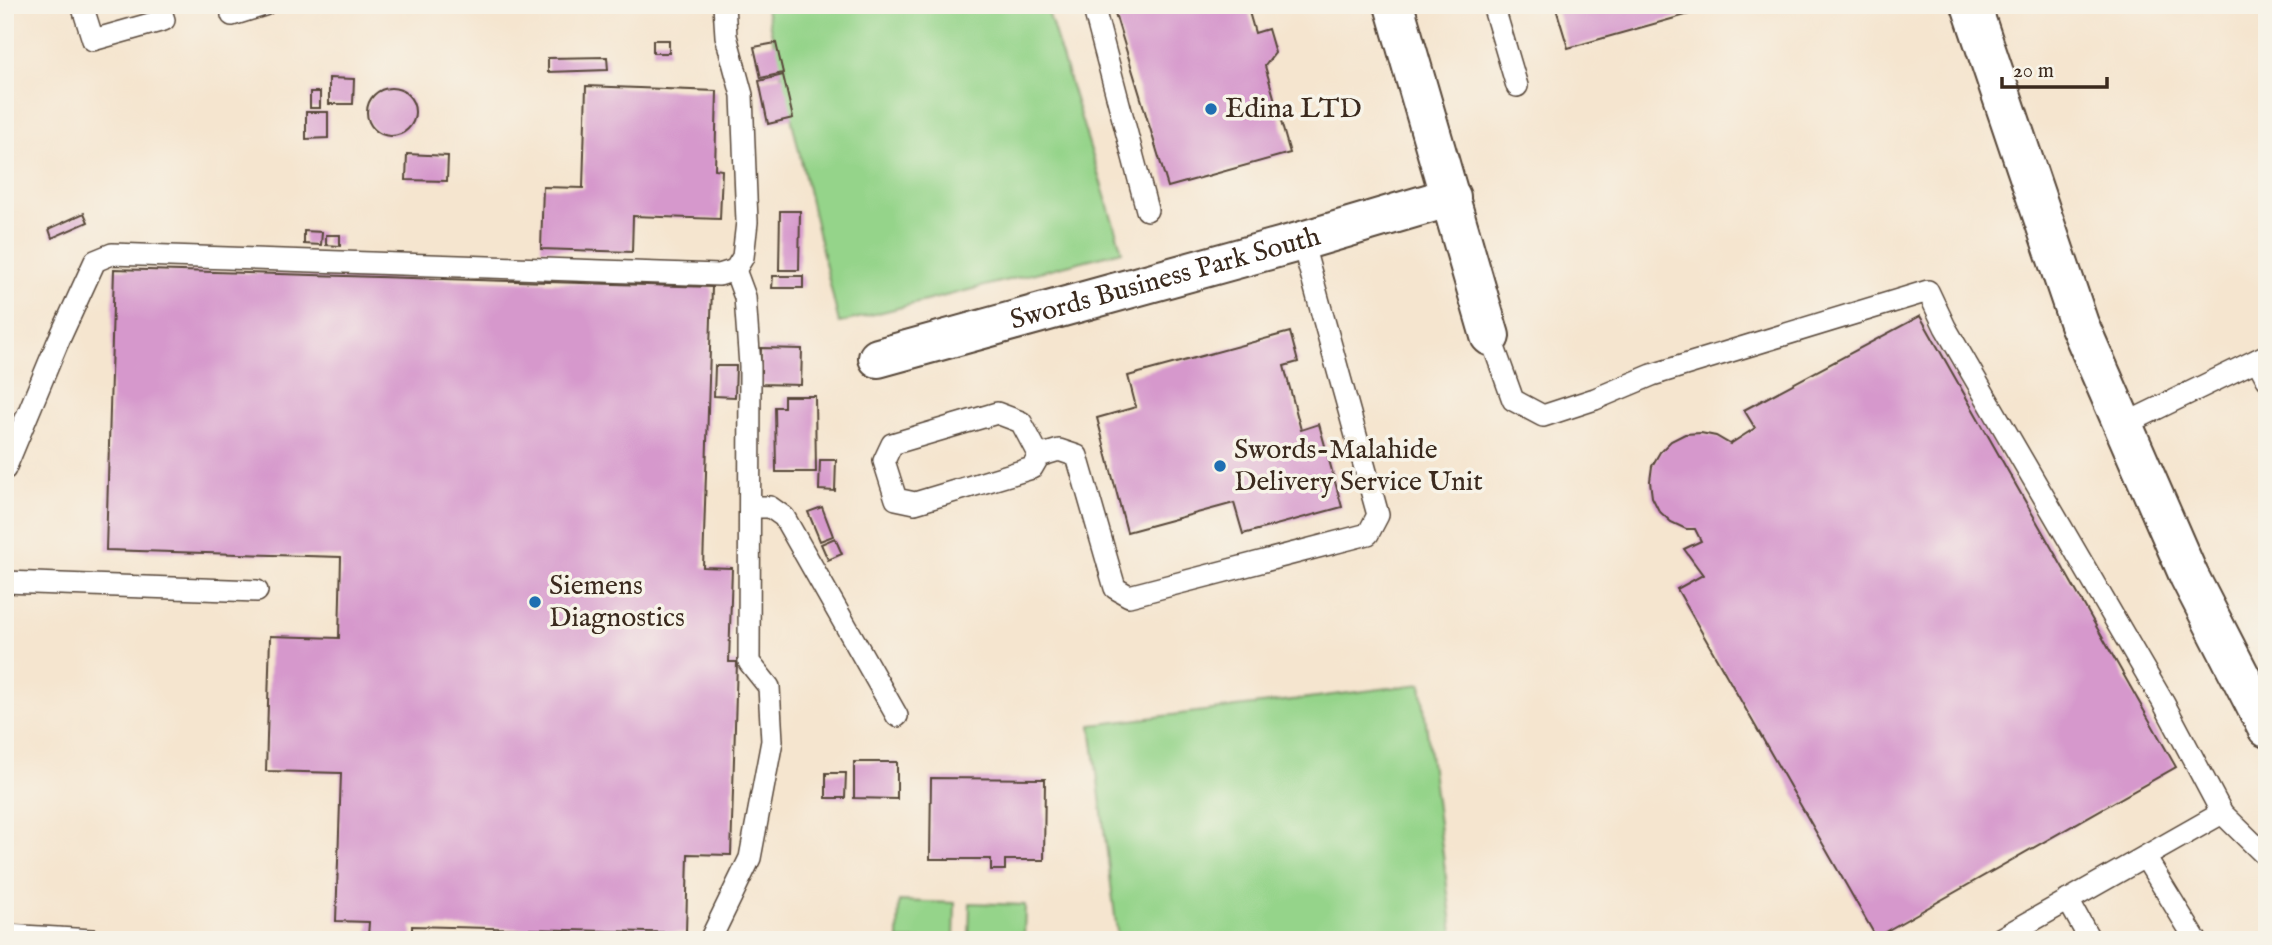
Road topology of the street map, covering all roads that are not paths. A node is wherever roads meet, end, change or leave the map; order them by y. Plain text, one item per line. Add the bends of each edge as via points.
1 (82, 5) edge
2 (159, 5) edge
3 (264, 5) edge
4 (724, 5) edge
5 (1093, 5) edge
6 (1394, 5) edge
7 (1493, 5) edge
8 (1970, 5) edge
9 (232, 15) dead end
10 (1517, 86) dead end
11 (1451, 197) junction
12 (1147, 210) dead end
13 (1302, 241) junction
14 (735, 270) junction
15 (1490, 336) joint
16 (2262, 357) edge
17 (878, 358) dead end
18 (2267, 379) edge
19 (2123, 425) junction
20 (1040, 456) junction
21 (5, 469) edge
22 (750, 507) junction
23 (5, 582) edge
24 (257, 591) dead end
25 (897, 716) dead end
26 (2267, 728) edge
27 (2222, 813) junction
28 (2145, 857) junction
29 (2267, 857) edge
30 (2068, 900) junction
31 (5, 935) edge
32 (92, 940) edge
33 (710, 940) edge
34 (1998, 940) edge
35 (2090, 940) edge
36 (2196, 940) edge

1 - 2 lane via 93,40 164,20
3 - 9 lane
4 - 14 lane via 726,36 742,95 745,158 747,222 743,257
5 - 12 lane
6 - 11 street
7 - 10 lane
8 - 19 street via 2079,324
11 - 13 street, Swords Business Park South
11 - 15 street
13 - 17 street, Swords Business Park South
13 - 20 lane via 1378,514 1368,534 1129,596 1115,588 1077,456 1059,450
14 - 21 lane via 719,275 112,254 94,261
14 - 22 lane via 745,297 750,366
15 - 27 lane via 1513,400 1544,416 1652,375 1928,291
16 - 18 lane
16 - 19 lane
19 - 26 street via 2189,576
20 - 20 lane via 1032,468 915,503 896,499 884,461 892,444 997,413 1021,422
22 - 25 lane via 770,507 784,517
22 - 33 lane via 749,662 769,687 772,741 750,859
23 - 24 lane
27 - 28 lane
27 - 29 lane
28 - 30 lane
28 - 36 lane
30 - 34 lane
30 - 35 lane
31 - 32 lane

